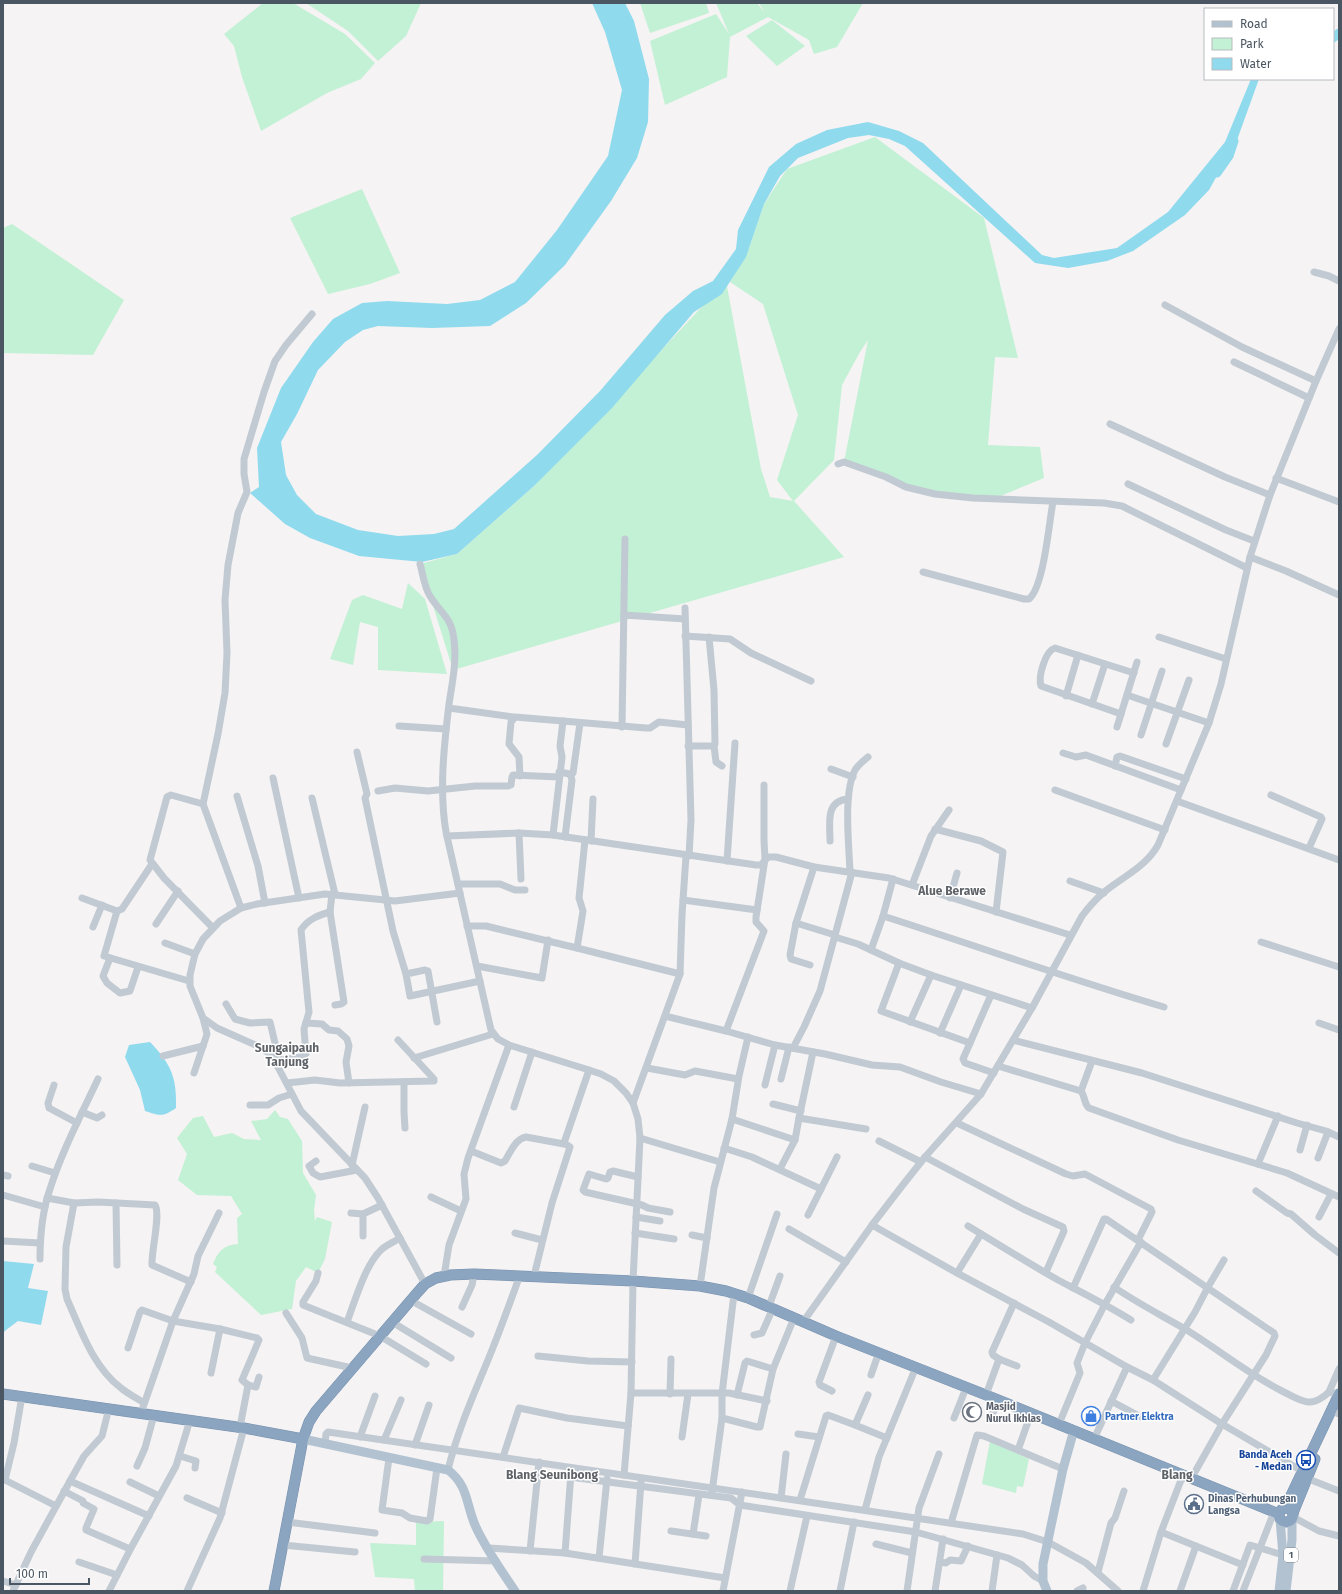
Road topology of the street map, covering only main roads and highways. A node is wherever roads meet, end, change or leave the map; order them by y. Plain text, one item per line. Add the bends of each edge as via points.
1 (3, 1394) edge
2 (1336, 1394) edge
3 (1338, 1411) edge
4 (1074, 1430) junction
5 (315, 1442) junction
6 (1304, 1474) junction
7 (1285, 1515) junction
8 (1045, 1587) edge
9 (274, 1591) edge
10 (515, 1591) edge
11 (1279, 1591) edge
12 (1286, 1591) edge

1 - 5 highway via 190,1420
2 - 6 highway, 1
3 - 6 highway, 1
4 - 5 highway via 734,1294 700,1286 474,1274 444,1276 425,1284 309,1422
4 - 7 highway
4 - 8 main road via 1048,1542 1044,1564
5 - 9 highway via 287,1522
5 - 10 main road via 448,1470 462,1484 475,1525
6 - 7 highway, 1
7 - 11 main road, 1
7 - 12 main road, 1 via 1292,1540

